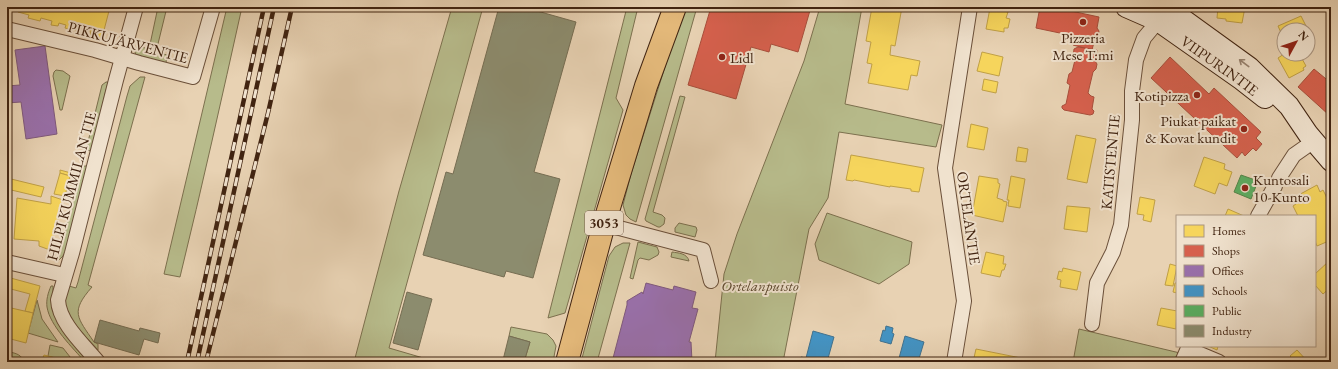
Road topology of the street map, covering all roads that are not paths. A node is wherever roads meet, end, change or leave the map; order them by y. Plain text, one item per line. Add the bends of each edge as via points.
1 (136, 7) edge
2 (213, 7) edge
3 (660, 7) edge
4 (675, 7) edge
5 (970, 7) edge
6 (1126, 7) edge
7 (1166, 11) edge
8 (7, 29) edge
9 (122, 58) junction
10 (646, 86) junction
11 (1311, 137) junction
12 (1331, 161) edge
13 (1259, 215) edge
14 (604, 224) junction
15 (7, 262) edge
16 (64, 275) junction
17 (710, 281) dead end
18 (1092, 324) dead end
19 (1188, 347) edge
20 (98, 362) edge
21 (567, 362) edge
22 (954, 362) edge
23 (1182, 362) edge
24 (1219, 362) edge

1 - 9 street, HILPI KUMMILAN TIE
2 - 9 street, PIKKUJÄRVENTIE via 193,77
3 - 10 main road, 3053
4 - 10 main road, 3053
5 - 22 street, ORTELANTIE via 945,168 964,301
6 - 7 main road, VIIPURINTIE
7 - 11 main road, VIIPURINTIE via 1250,67 1289,106
7 - 18 street, KATISTENTIE via 1144,38 1136,60 1121,225 1114,252 1097,283
8 - 9 street, PIKKUJÄRVENTIE
9 - 16 street, HILPI KUMMILAN TIE via 72,253
10 - 14 main road, 3053
11 - 12 main road, VIIPURINTIE
11 - 13 street via 1294,155
14 - 17 street via 703,250
14 - 21 main road, 3053
15 - 16 street
16 - 20 street, HILPI KUMMILAN TIE via 58,297 60,312 67,325
19 - 23 street
19 - 24 street

